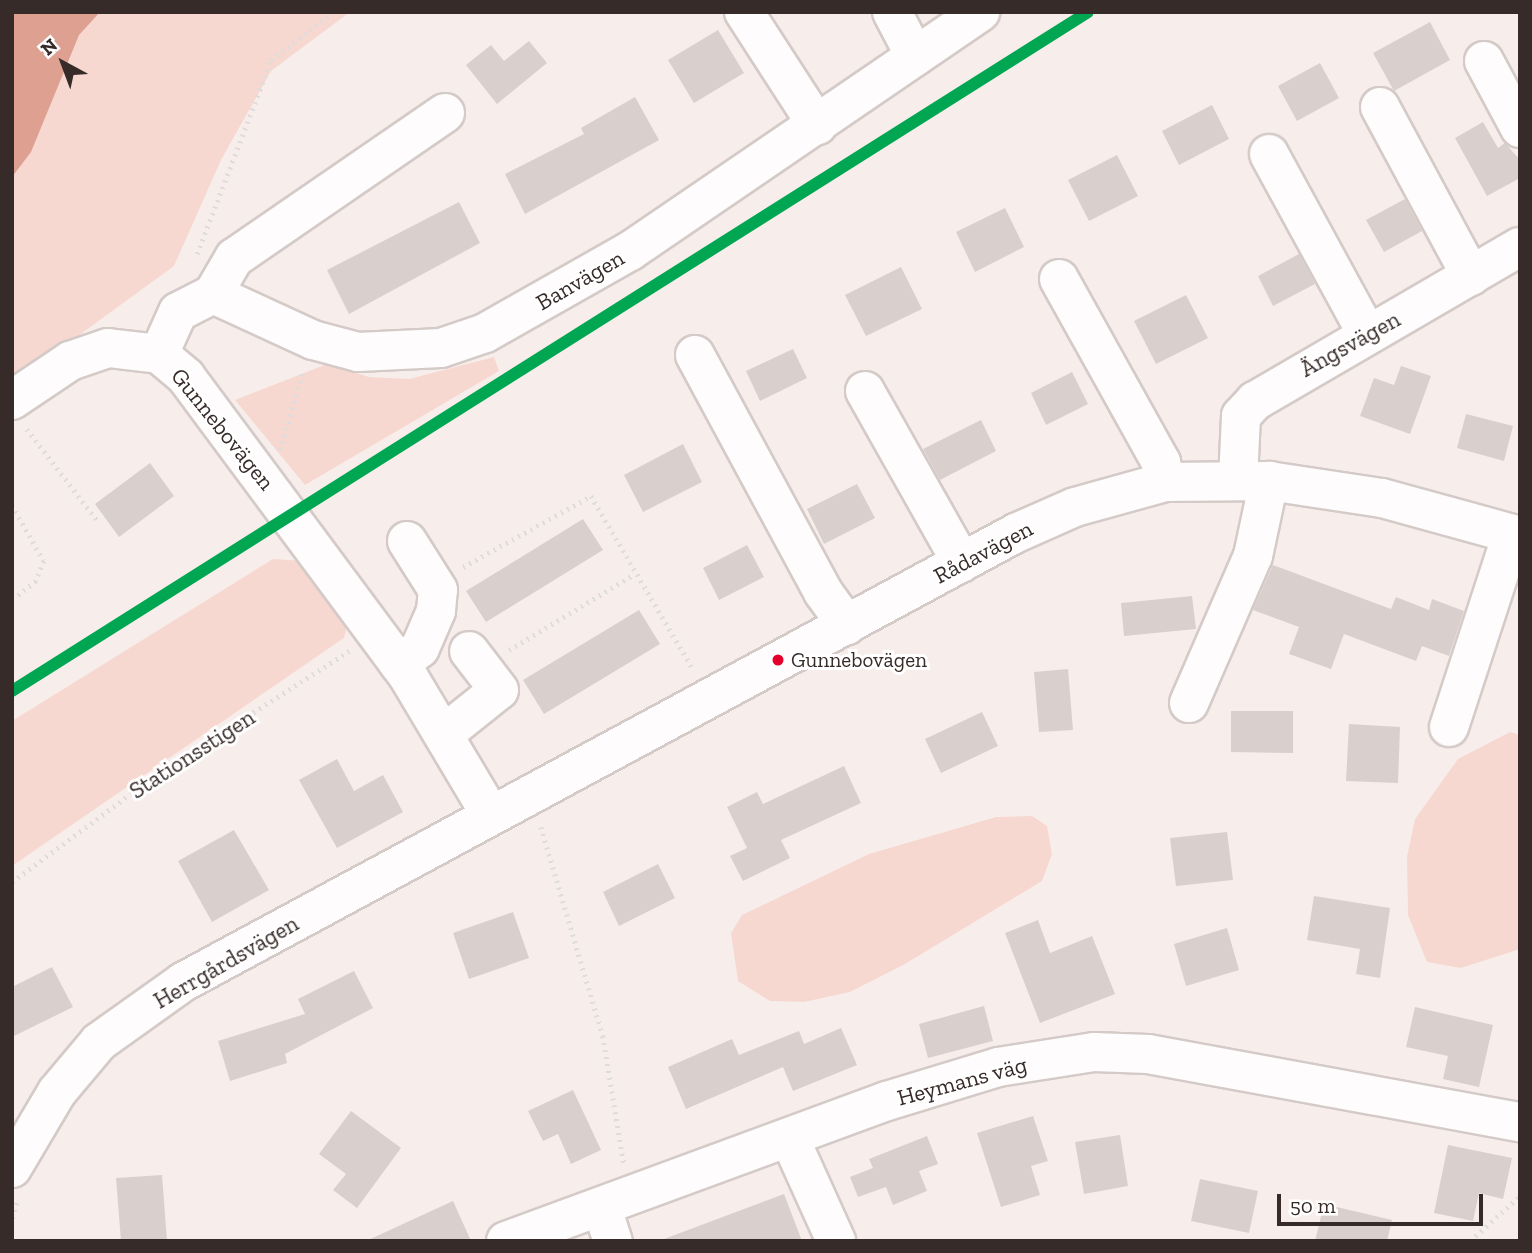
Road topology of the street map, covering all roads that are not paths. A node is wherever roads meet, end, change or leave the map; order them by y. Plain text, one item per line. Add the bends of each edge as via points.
1 (744, 12) edge
2 (892, 12) edge
3 (980, 12) edge
4 (915, 56) junction
5 (1484, 61) dead end
6 (1380, 107) dead end
7 (445, 113) dead end
8 (817, 125) junction
9 (1520, 128) edge
10 (1269, 154) dead end
11 (1520, 247) edge
12 (1471, 276) junction
13 (1059, 279) dead end
14 (203, 297) junction
15 (1367, 334) junction
16 (159, 354) junction
17 (695, 355) dead end
18 (865, 391) dead end
19 (16, 410) edge
20 (1254, 481) junction
21 (1165, 482) junction
22 (1516, 535) edge
23 (407, 541) dead end
24 (962, 563) junction
25 (847, 625) junction
26 (476, 660) road end
27 (399, 664) junction
28 (1189, 704) dead end
29 (1449, 727) dead end
30 (444, 734) junction
31 (491, 815) junction
32 (1520, 1122) edge
33 (790, 1139) junction
34 (17, 1178) edge
35 (615, 1215) edge
36 (506, 1241) edge
37 (835, 1241) edge

1 - 8 street
2 - 4 street
3 - 4 street, Banvägen
4 - 8 street, Banvägen
5 - 9 street
6 - 12 street
7 - 14 street via 234,258
8 - 14 street, Banvägen via 561,292 441,348 358,352 313,340
10 - 15 street
11 - 12 street, Ängsvägen
12 - 15 street, Ängsvägen
13 - 21 street via 1161,462
14 - 16 street via 178,312
15 - 20 street, Ängsvägen via 1272,387 1241,416
16 - 19 street, Gunnebovägen via 130,346 85,355
16 - 27 street, Gunnebovägen via 186,377
17 - 25 street via 823,592
18 - 24 street
20 - 21 street, Rådavägen
20 - 22 street, Rådavägen via 1382,498
20 - 28 street, Ängsvägen via 1253,556
21 - 24 street, Rådavägen via 1075,507
22 - 29 street
23 - 27 street via 435,584 429,634
24 - 25 street, Rådavägen
25 - 31 street, Rådavägen
26 - 30 street via 499,690
27 - 30 street, Gunnebovägen
30 - 31 street, Gunnebovägen
31 - 34 street, Herrgårdsvägen via 183,982 99,1042 57,1092
32 - 33 street, Heymans väg via 1148,1054 1094,1052 998,1067
33 - 35 street, Heymans väg
33 - 37 street
35 - 36 street, Heymans väg

